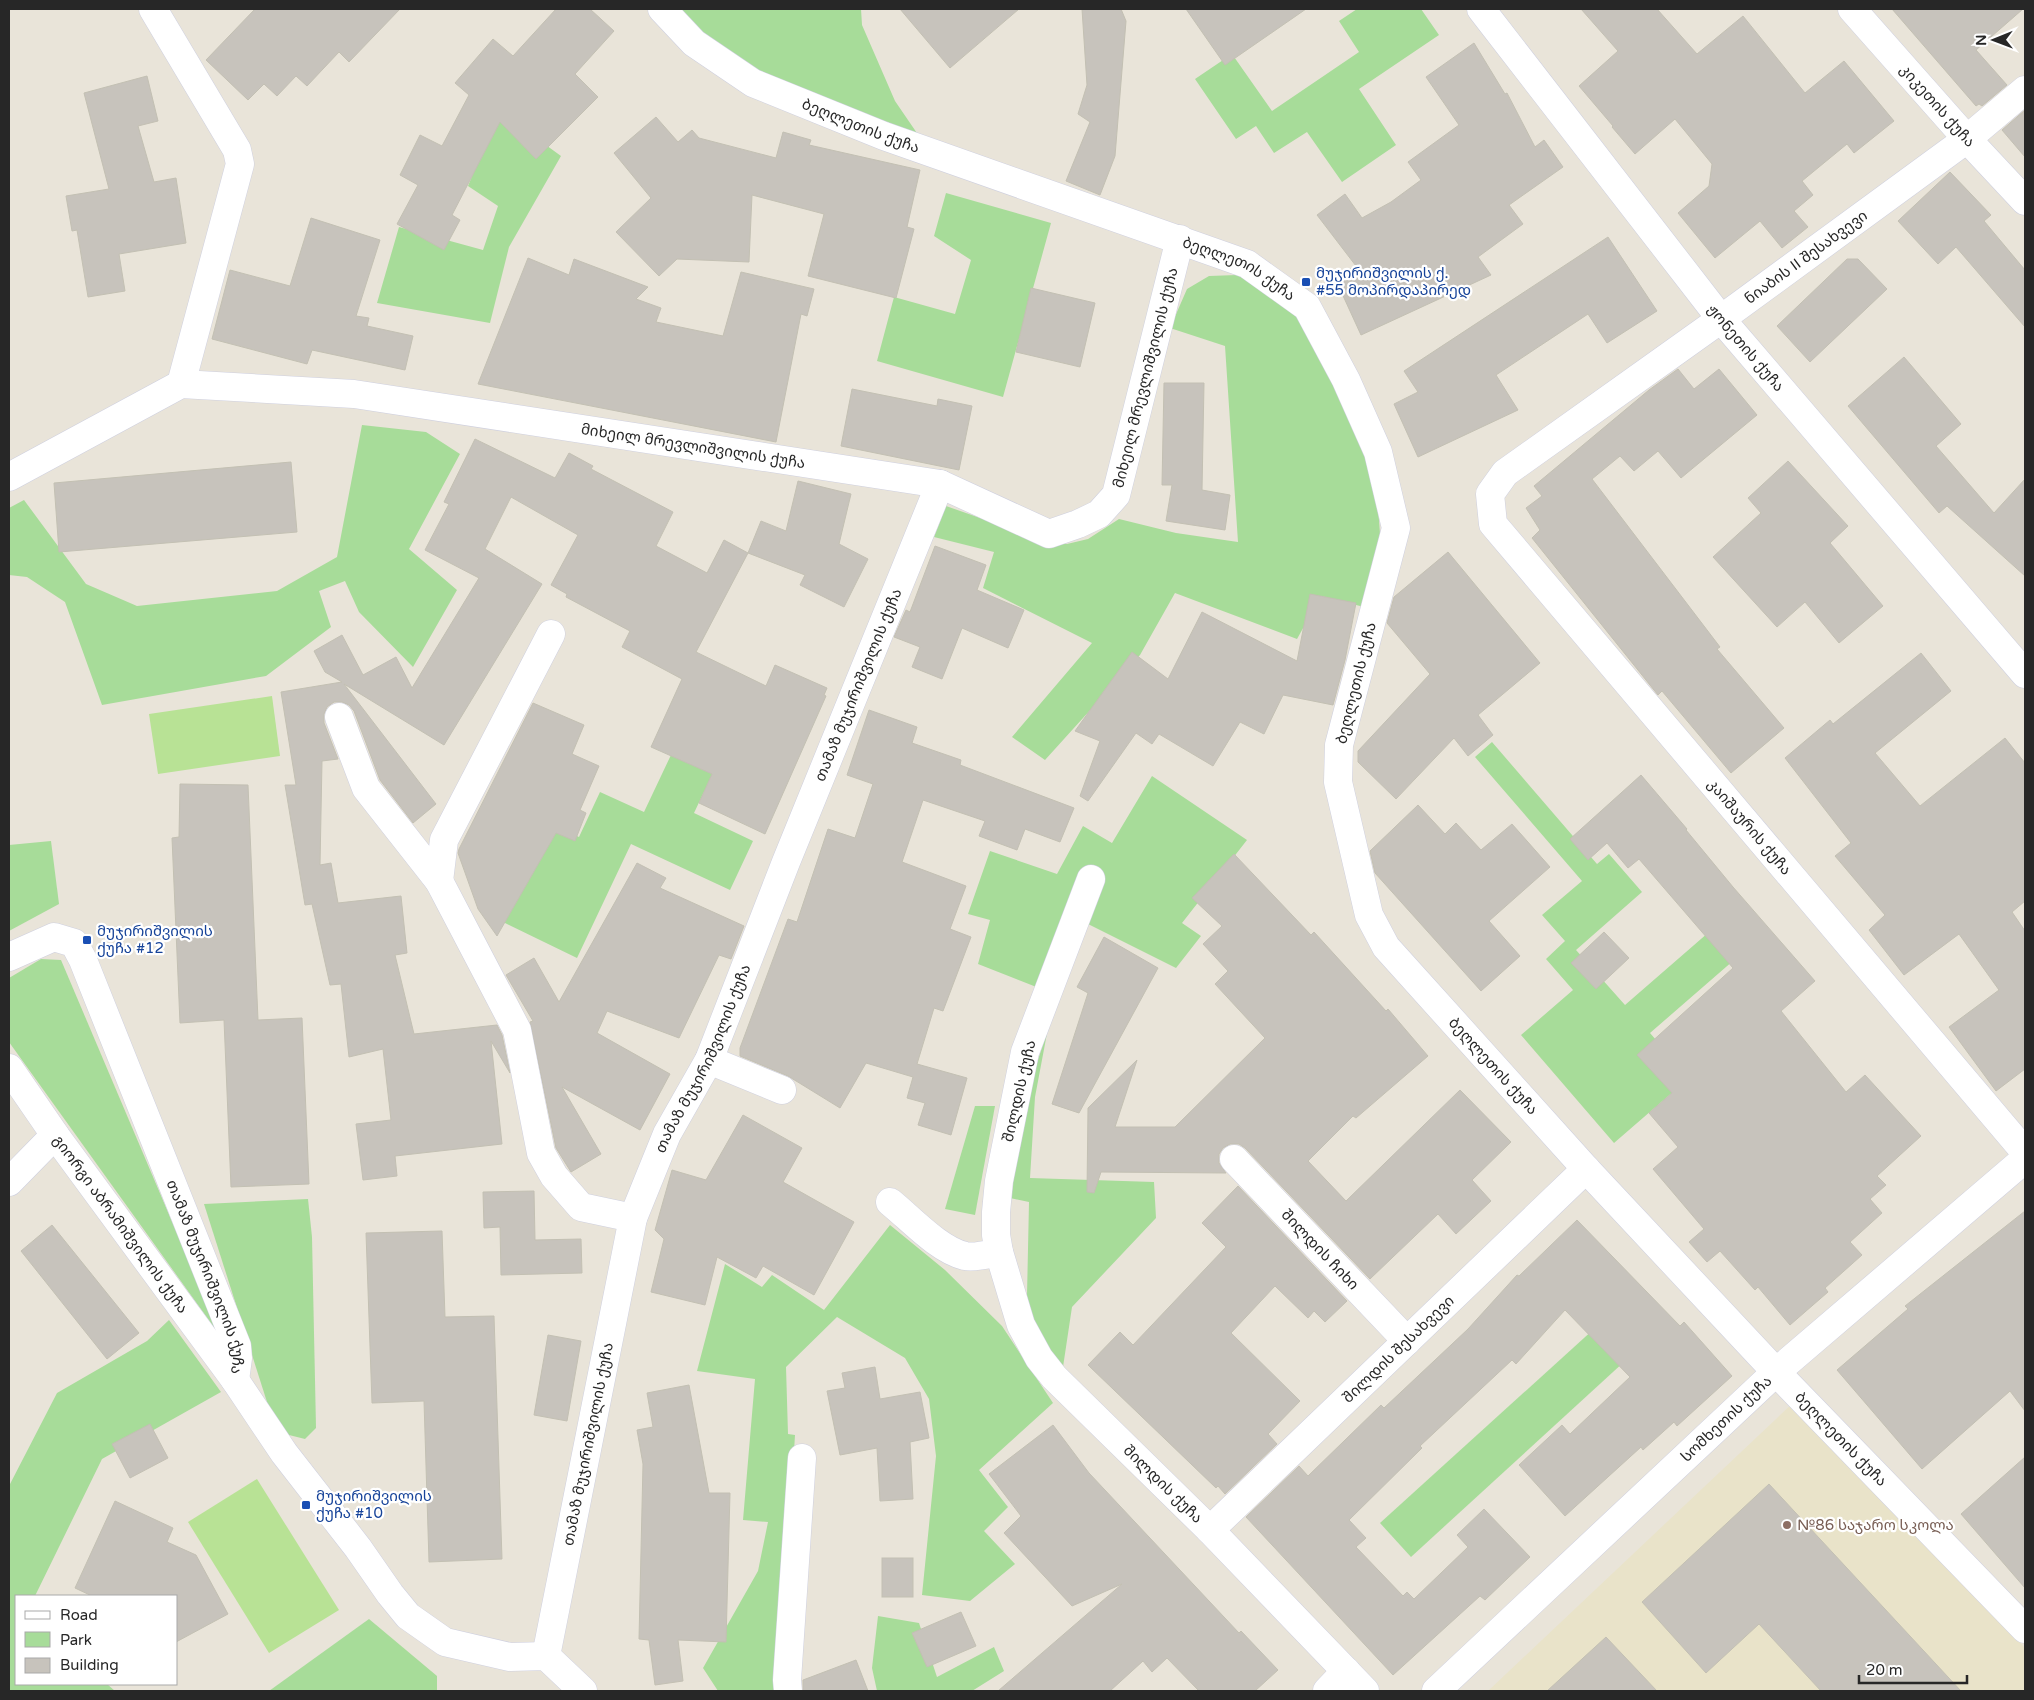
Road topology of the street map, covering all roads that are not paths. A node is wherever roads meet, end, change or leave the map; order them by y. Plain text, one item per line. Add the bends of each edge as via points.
1 (153, 9) edge
2 (662, 9) edge
3 (1481, 9) edge
4 (1852, 9) edge
5 (2025, 90) edge
6 (1967, 139) junction
7 (2025, 201) edge
8 (1180, 239) junction
9 (1721, 319) junction
10 (181, 384) junction
11 (9, 477) edge
12 (940, 484) junction
13 (1490, 494) joint
14 (551, 634) dead end
15 (2025, 674) edge
16 (338, 717) dead end
17 (1092, 879) dead end
18 (439, 881) junction
19 (9, 957) edge
20 (708, 1060) junction
21 (9, 1068) edge
22 (782, 1090) dead end
23 (55, 1135) junction
24 (2025, 1152) edge
25 (1234, 1159) dead end
26 (2025, 1159) edge
27 (1586, 1169) junction
28 (9, 1182) edge
29 (890, 1202) dead end
30 (633, 1218) junction
31 (999, 1252) junction
32 (1407, 1341) junction
33 (1776, 1372) junction
34 (235, 1380) junction
35 (802, 1458) dead end
36 (1210, 1530) junction
37 (2025, 1629) edge
38 (546, 1656) junction
39 (1346, 1671) junction
40 (583, 1691) edge
41 (788, 1691) edge
42 (1327, 1691) edge
43 (1365, 1691) edge
44 (1436, 1691) edge

1 - 10 street via 237,150 240,164
2 - 8 street, ბეღლეთის ქუჩა via 694,43 753,83 884,136
3 - 9 street, ჟონეთის ქუჩა
4 - 6 street, კიკეთის ქუჩა
5 - 6 street, ნიაბის II შესახვევი
6 - 7 street, კიკეთის ქუჩა
6 - 9 street, ნიაბის II შესახვევი
8 - 12 street, მიხეილ მრევლიშვილის ქუჩა via 1116,495 1099,514 1048,534
8 - 27 street, ბეღლეთის ქუჩა via 1247,264 1308,307 1378,452 1396,528 1337,762 1338,782 1369,915 1386,947
9 - 13 street, ნიაბის II შესახვევი via 1505,473
9 - 15 street, ჟონეთის ქუჩა
10 - 11 street
10 - 12 street, მიხეილ მრევლიშვილის ქუჩა via 354,394
12 - 20 street, თამაზ მუჯირიშვილის ქუჩა
13 - 24 street, კაიშაურის ქუჩა via 1493,524
14 - 18 street via 444,840
16 - 18 street via 366,788
17 - 31 street, შილდის ქუჩა via 1025,1052 999,1181 996,1235
18 - 30 street via 516,1030 541,1153 554,1176 582,1207
19 - 34 street, თამაზ მუჯირიშვილის ქუჩა via 54,937 74,943 84,960 236,1346
20 - 22 street
20 - 30 street, თამაზ მუჯირიშვილის ქუჩა via 667,1134
21 - 23 street, გიორგი აბრამიშვილის ქუჩა
23 - 28 street
23 - 34 street, გიორგი აბრამიშვილის ქუჩა
25 - 32 street, შილდის ჩიხი
26 - 33 street, სომხეთის ქუჩა
27 - 32 street, შილდის შესახვევი
27 - 33 street, ბეღლეთის ქუჩა
29 - 31 street via 944,1247 965,1256
30 - 38 street, თამაზ მუჯირიშვილის ქუჩა
31 - 36 street, შილდის ქუჩა via 1021,1325 1038,1358
32 - 36 street, შილდის შესახვევი
33 - 37 street, ბეღლეთის ქუჩა
33 - 44 street, სომხეთის ქუჩა
34 - 38 street, თამაზ მუჯირიშვილის ქუჩა via 284,1453 408,1616 444,1642 510,1657
35 - 41 street
36 - 39 street, შილდის ქუჩა
38 - 40 street
39 - 42 street
39 - 43 street, შილდის ქუჩა

